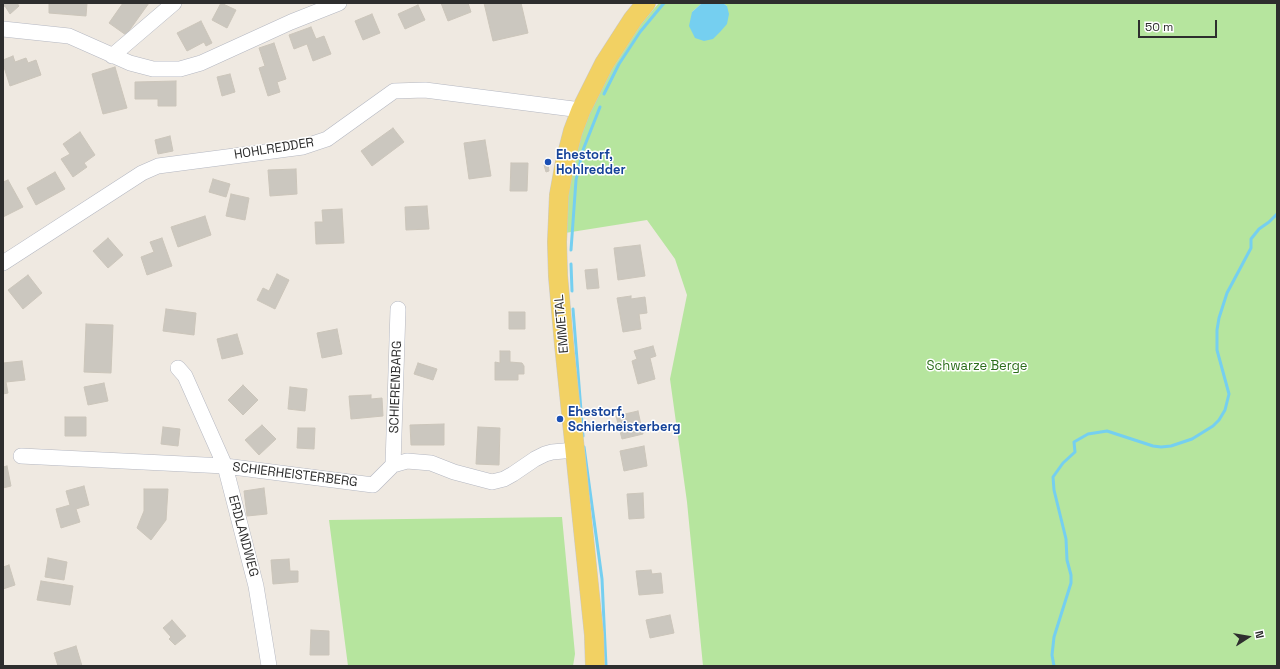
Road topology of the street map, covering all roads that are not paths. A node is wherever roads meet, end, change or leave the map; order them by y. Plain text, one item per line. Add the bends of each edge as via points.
1 (174, 3) edge
2 (339, 3) edge
3 (646, 3) edge
4 (3, 29) edge
5 (112, 56) junction
6 (582, 110) junction
7 (3, 263) edge
8 (398, 309) dead end
9 (178, 368) dead end
10 (575, 450) junction
11 (21, 456) dead end
12 (393, 465) junction
13 (225, 466) junction
14 (269, 666) edge
15 (595, 666) edge

1 - 5 street
2 - 5 street via 180,70 153,69
3 - 6 main road, EMMETAL via 604,64
4 - 5 street via 69,36
6 - 7 street, HOHLREDDER via 425,90 394,91 327,139 303,147 158,166 142,173
6 - 10 main road, EMMETAL via 573,131 565,162 559,195 558,242 558,276
8 - 12 street, SCHIERENBARG
9 - 13 street, ERDLANDWEG via 185,376
10 - 12 street via 545,454 504,479 492,482 431,463 407,461
10 - 15 main road, EMMETAL
11 - 13 street, SCHIERHEISTERBERG
12 - 13 street, SCHIERHEISTERBERG via 372,485
13 - 14 street, ERDLANDWEG via 256,586

